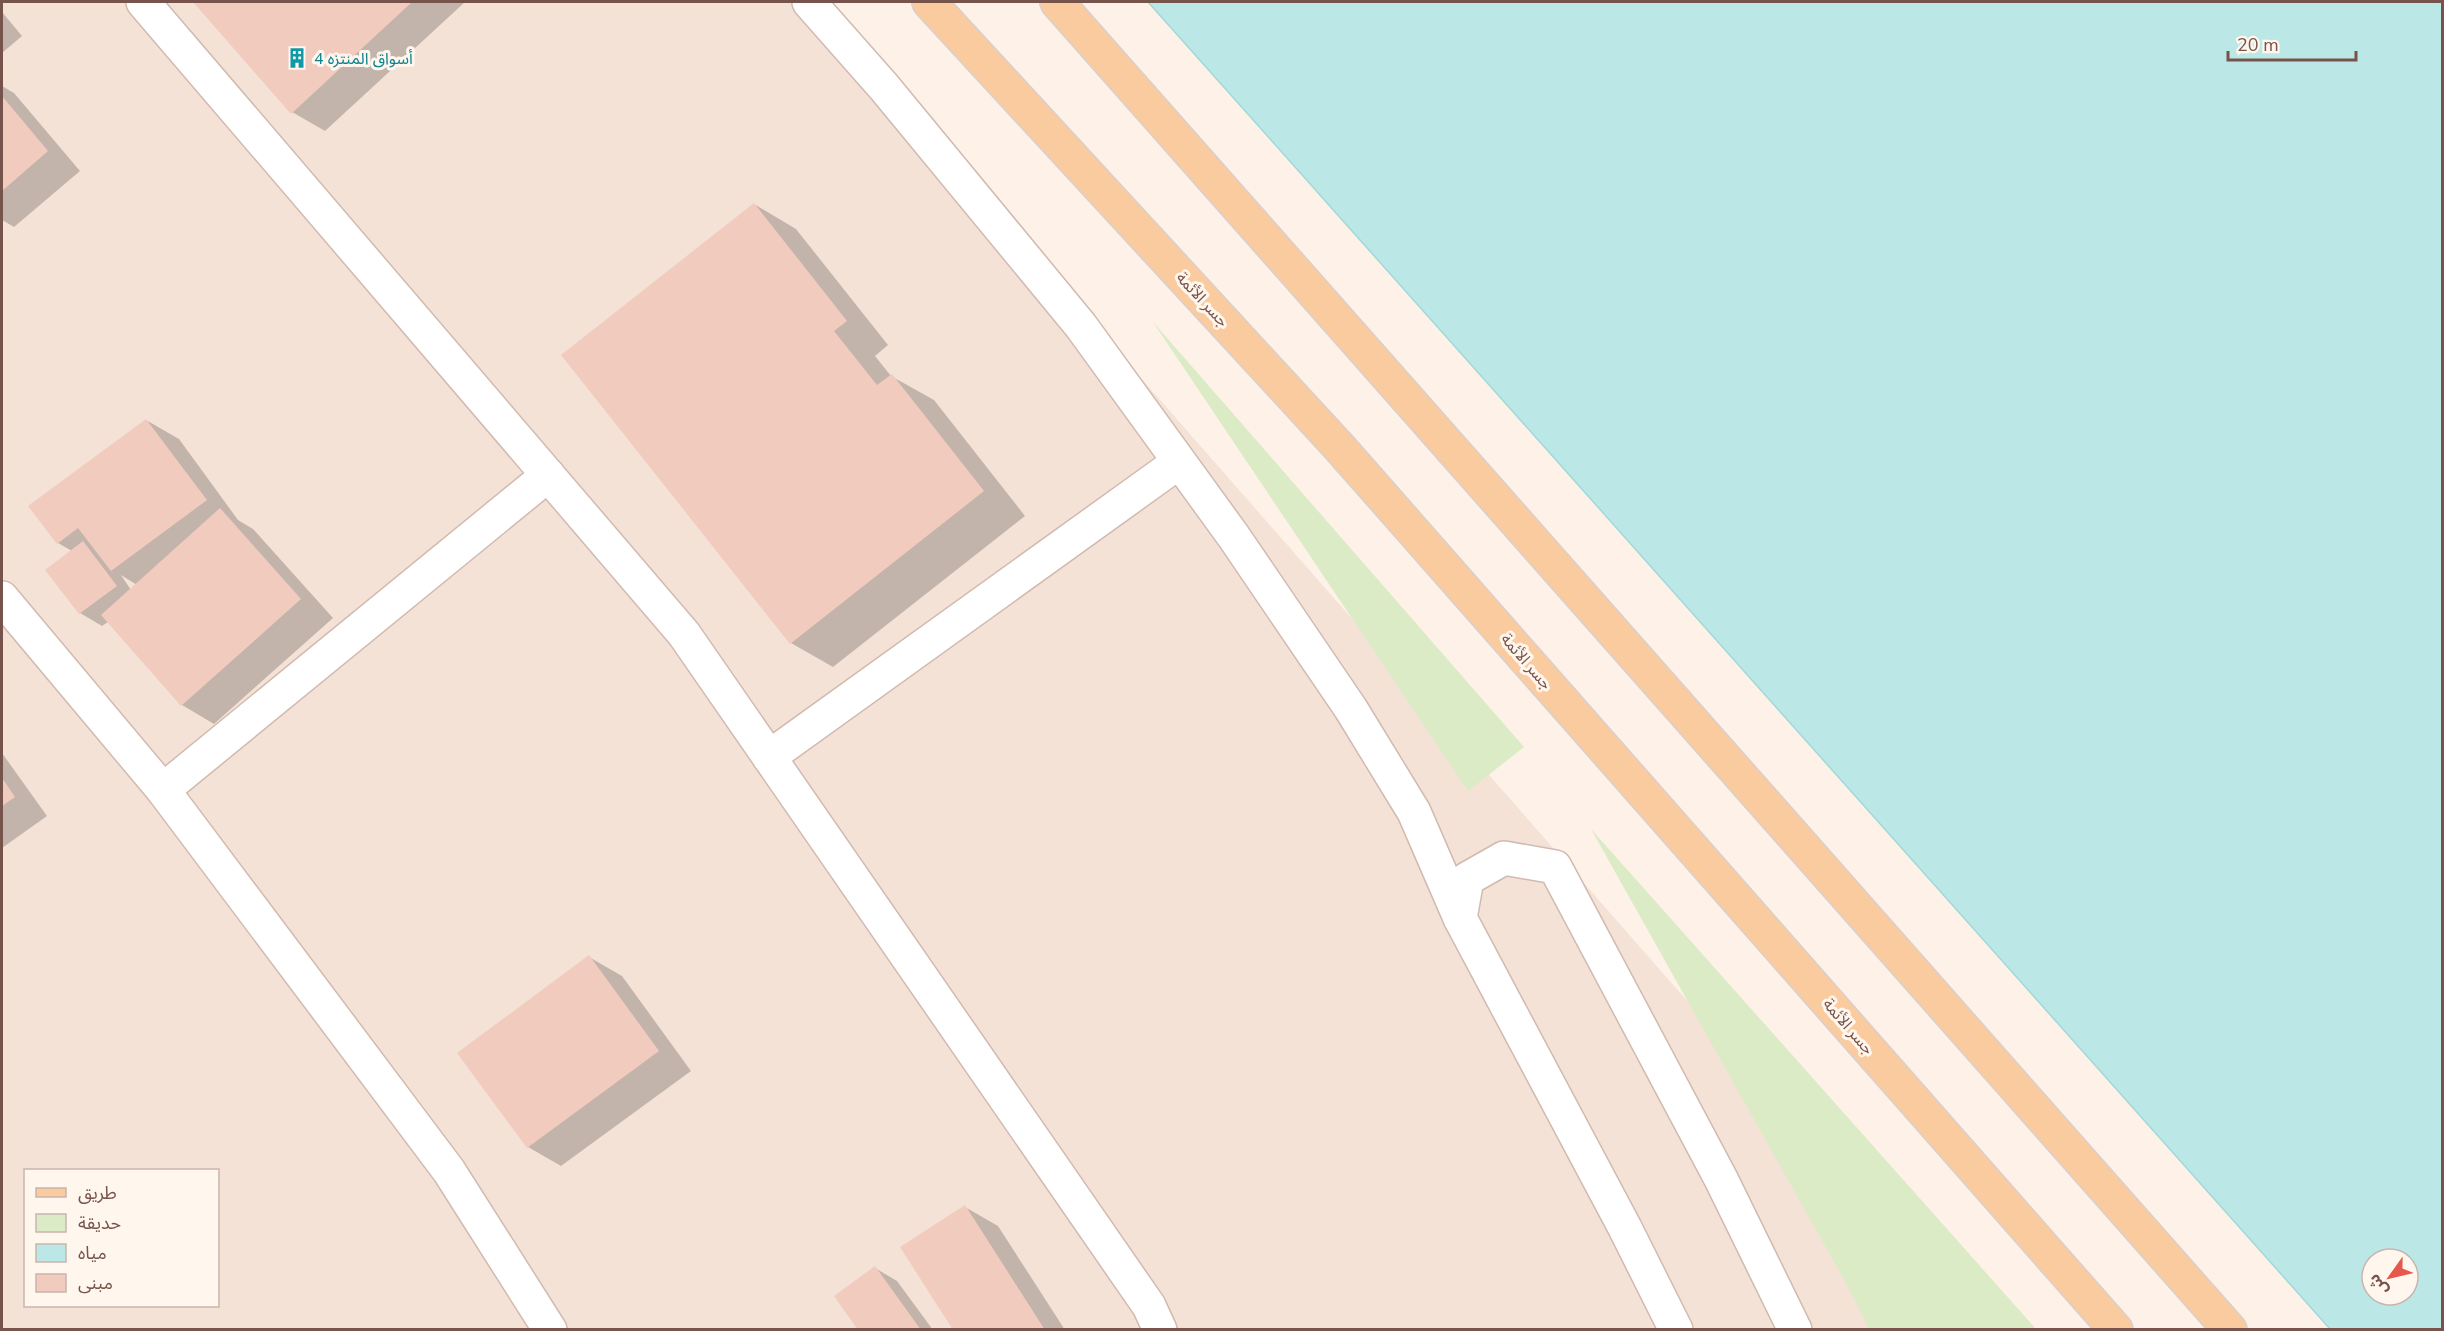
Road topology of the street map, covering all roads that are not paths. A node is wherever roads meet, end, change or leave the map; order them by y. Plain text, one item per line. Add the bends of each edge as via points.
1 (143, 2) edge
2 (809, 2) edge
3 (929, 2) edge
4 (1057, 2) edge
5 (1179, 462) junction
6 (548, 475) junction
7 (2, 598) edge
8 (769, 757) junction
9 (164, 790) junction
10 (1460, 918) junction
11 (550, 1329) edge
12 (1160, 1329) edge
13 (1676, 1329) edge
14 (1795, 1329) edge
15 (2116, 1329) edge
16 (2230, 1329) edge

1 - 6 street
2 - 5 street via 1081,326
3 - 15 main road, جسر الأئمة via 1340,448
4 - 16 main road
5 - 8 street
5 - 10 street via 1351,709 1414,812
6 - 8 street via 684,634
6 - 9 street
7 - 9 street
8 - 12 street via 1149,1306
9 - 11 street via 449,1171
10 - 13 street
10 - 14 street via 1467,879 1504,858 1556,867 1721,1179

